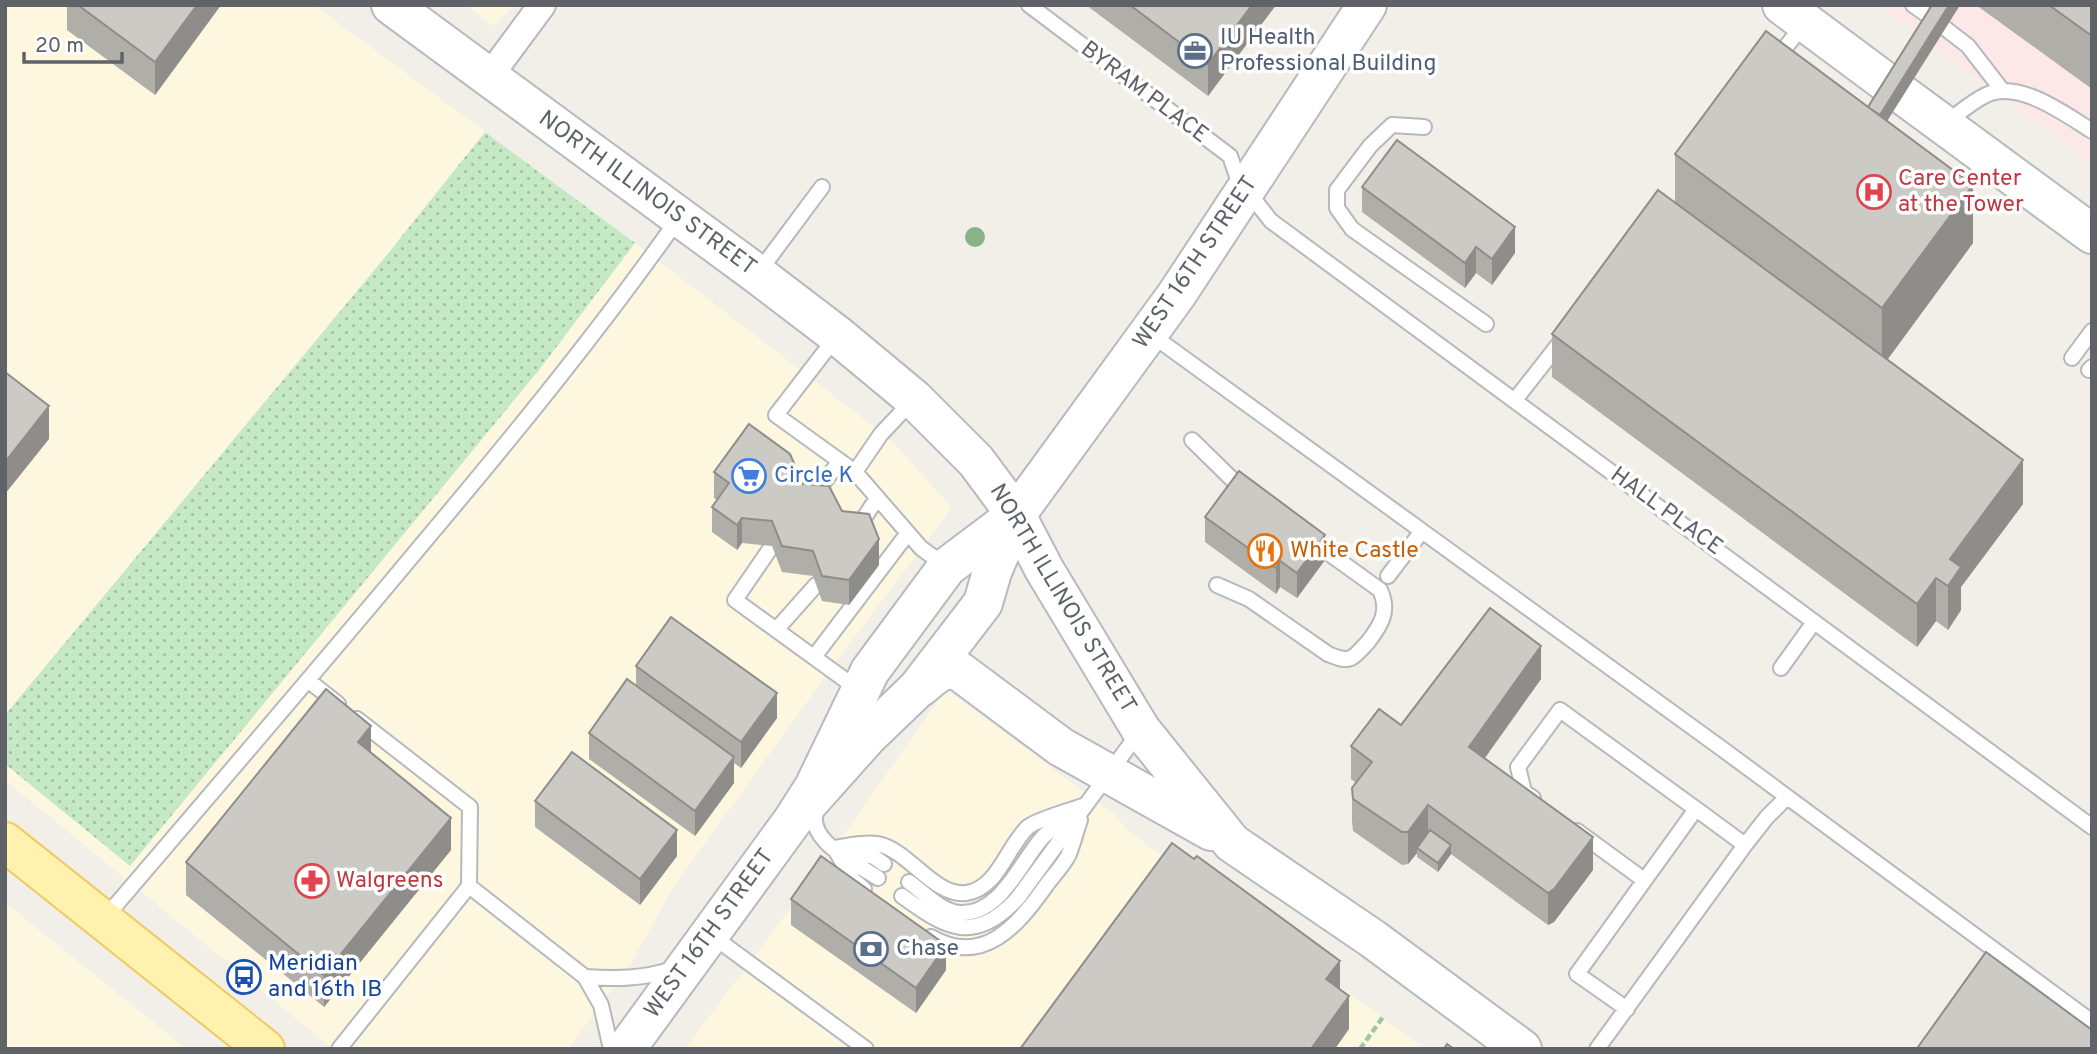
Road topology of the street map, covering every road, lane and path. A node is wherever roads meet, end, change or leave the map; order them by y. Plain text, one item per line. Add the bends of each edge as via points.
1 (391, 5) edge
2 (542, 5) edge
3 (1029, 5) edge
4 (1367, 5) edge
5 (1913, 5) edge
6 (1794, 14) edge
7 (1933, 19) edge
8 (1946, 29) edge
9 (1771, 66) edge
10 (488, 78) junction
11 (2002, 90) junction
12 (1944, 124) junction
13 (1424, 127) dead end
14 (2092, 131) edge
15 (822, 187) dead end
16 (1246, 190) junction
17 (679, 218) junction
18 (2092, 234) edge
19 (757, 274) junction
20 (1486, 324) dead end
21 (2092, 331) edge
22 (1149, 332) junction
23 (1575, 334) edge
24 (837, 335) junction
25 (2072, 358) dead end
26 (914, 399) junction
27 (1515, 400) junction
28 (1192, 440) dead end
29 (839, 461) junction
30 (855, 472) junction
31 (877, 498) junction
32 (1254, 498) edge
33 (803, 509) edge
34 (1016, 515) junction
35 (1296, 528) edge
36 (1422, 531) junction
37 (908, 533) junction
38 (851, 537) edge
39 (772, 546) edge
40 (947, 567) junction
41 (1388, 576) dead end
42 (816, 584) edge
43 (1217, 585) dead end
44 (1814, 622) junction
45 (776, 630) junction
46 (814, 657) junction
47 (1781, 667) dead end
48 (309, 681) junction
49 (884, 700) junction
50 (1141, 730) junction
51 (848, 760) junction
52 (1108, 773) junction
53 (1787, 797) junction
54 (1085, 805) junction
55 (1546, 808) edge
56 (1696, 809) junction
57 (793, 820) junction
58 (1568, 824) edge
59 (2092, 827) edge
60 (5, 842) edge
61 (1233, 843) junction
62 (1745, 845) junction
63 (834, 848) junction
64 (881, 871) dead end
65 (1644, 880) junction
66 (909, 882) dead end
67 (469, 886) junction
68 (870, 895) edge
69 (902, 896) dead end
70 (103, 920) junction
71 (923, 932) edge
72 (710, 934) junction
73 (687, 965) junction
74 (584, 977) junction
75 (1627, 1009) junction
76 (1383, 1017) dead end
77 (2092, 1022) edge
78 (264, 1049) edge
79 (340, 1049) edge
80 (611, 1049) edge
81 (626, 1049) edge
82 (866, 1049) edge
83 (1360, 1049) edge
84 (1522, 1049) edge
85 (1597, 1049) edge

1 - 10 main road, NORTH ILLINOIS STREET
2 - 10 street
3 - 16 lane, BYRAM PLACE via 1230,156
4 - 16 main road, WEST 16TH STREET
5 - 7 lane
6 - 9 lane
6 - 12 main road
8 - 11 lane via 1968,46
10 - 17 main road, NORTH ILLINOIS STREET
11 - 12 lane via 1987,94
11 - 14 lane via 2053,105
12 - 18 main road
13 - 20 lane via 1392,125 1337,190 1337,208 1352,229
15 - 19 lane
16 - 22 main road, WEST 16TH STREET
16 - 27 lane, HALL PLACE via 1271,220
17 - 19 main road, NORTH ILLINOIS STREET
17 - 48 lane via 528,418
19 - 24 main road, NORTH ILLINOIS STREET
21 - 25 lane
22 - 34 main road, WEST 16TH STREET
22 - 36 lane
23 - 27 lane via 1569,330
24 - 26 main road, NORTH ILLINOIS STREET
24 - 29 lane via 776,415
26 - 30 lane via 881,433
26 - 34 main road, NORTH ILLINOIS STREET via 976,461
27 - 44 lane, HALL PLACE
28 - 32 lane
29 - 30 lane
29 - 33 lane
30 - 31 lane
31 - 37 lane
31 - 38 lane
34 - 40 main road, WEST 16TH STREET
34 - 49 main road, WEST 16TH STREET via 983,603
34 - 50 main road, NORTH ILLINOIS STREET
35 - 43 lane via 1380,590 1385,599 1381,625 1358,653 1339,659 1328,654 1249,598
36 - 41 lane
36 - 53 lane
37 - 40 lane
37 - 46 lane
39 - 45 lane via 735,600
40 - 49 main road, WEST 16TH STREET via 870,671
42 - 45 lane
44 - 47 lane
44 - 59 lane, HALL PLACE
45 - 46 lane
46 - 49 lane
48 - 67 lane via 470,807
48 - 70 lane
49 - 51 main road, WEST 16TH STREET via 868,736
49 - 52 main road via 951,668 1061,747
49 - 57 main road, WEST 16TH STREET
50 - 52 lane
50 - 61 main road, NORTH ILLINOIS STREET
51 - 57 main road, WEST 16TH STREET
51 - 63 lane via 814,819 819,837
52 - 54 lane
52 - 61 main road
53 - 62 lane
53 - 77 lane
54 - 63 lane via 1029,826 992,878 967,893 950,891 879,844
54 - 66 lane via 1043,837 995,900 977,910 959,913
54 - 69 lane via 1001,916 979,926 959,928 936,921
54 - 71 lane via 1068,855 1012,928 996,939 964,948 945,945
55 - 56 lane via 1524,792 1518,767 1560,710
56 - 62 lane
56 - 65 lane
57 - 72 main road, WEST 16TH STREET
58 - 65 lane
60 - 70 main road
61 - 84 main road, NORTH ILLINOIS STREET
62 - 75 lane
63 - 64 lane
63 - 68 lane via 853,880
65 - 75 lane via 1577,974
67 - 74 lane
67 - 79 lane
70 - 78 main road
72 - 73 main road, WEST 16TH STREET
72 - 82 lane
73 - 74 lane via 649,977
73 - 81 main road, WEST 16TH STREET
74 - 80 lane via 600,1005
75 - 85 lane
76 - 83 path

